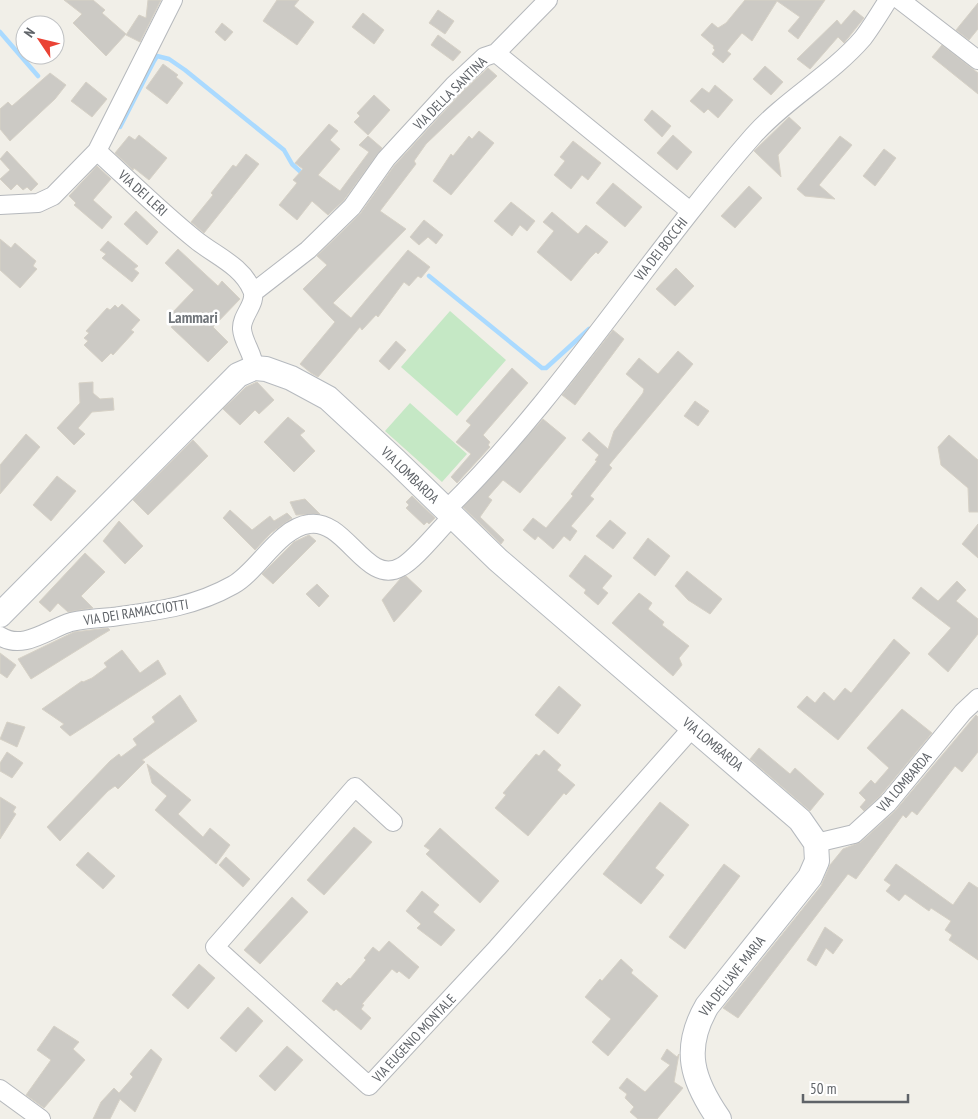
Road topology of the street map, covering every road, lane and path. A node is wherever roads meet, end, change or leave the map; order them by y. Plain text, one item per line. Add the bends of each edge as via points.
1 (173, 0) edge
2 (548, 0) edge
3 (888, 0) edge
4 (900, 0) edge
5 (496, 53) junction
6 (978, 60) edge
7 (97, 151) junction
8 (0, 205) edge
9 (690, 211) junction
10 (254, 292) junction
11 (254, 368) junction
12 (449, 513) junction
13 (0, 615) edge
14 (0, 636) edge
15 (978, 698) edge
16 (693, 727) junction
17 (393, 822) dead end
18 (816, 843) junction
19 (0, 1089) edge
20 (41, 1119) edge
21 (719, 1119) edge

1 - 7 street
2 - 5 street
3 - 9 street, VIA DEI BOCCHI via 862,38 782,107
4 - 6 street
5 - 9 street, VIA DELLA SANTINA
5 - 10 street, VIA DELLA SANTINA via 484,57 454,85 386,158 352,207 308,250
7 - 8 street via 53,196 38,203
7 - 10 street, VIA DEI LERI via 196,240 244,274
9 - 12 street, VIA DEI BOCCHI via 553,389
10 - 11 street via 241,327
11 - 12 street, VIA LOMBARDA via 291,378 328,398
11 - 13 street via 238,375 205,406
12 - 14 street, VIA DEI RAMACCIOTTI via 402,567 387,572 376,569 339,534 321,524 307,524 287,534 234,584 190,605 71,622 31,639 14,642
12 - 16 street, VIA LOMBARDA via 546,602
15 - 18 street, VIA LOMBARDA via 888,803 854,834
16 - 17 street, VIA EUGENIO MONTALE via 497,948 369,1086 215,947 355,787
16 - 18 street, VIA LOMBARDA via 800,820
18 - 21 street, VIA DELL'AVE MARIA via 817,861 810,877 697,1022 692,1065 702,1091
19 - 20 street

